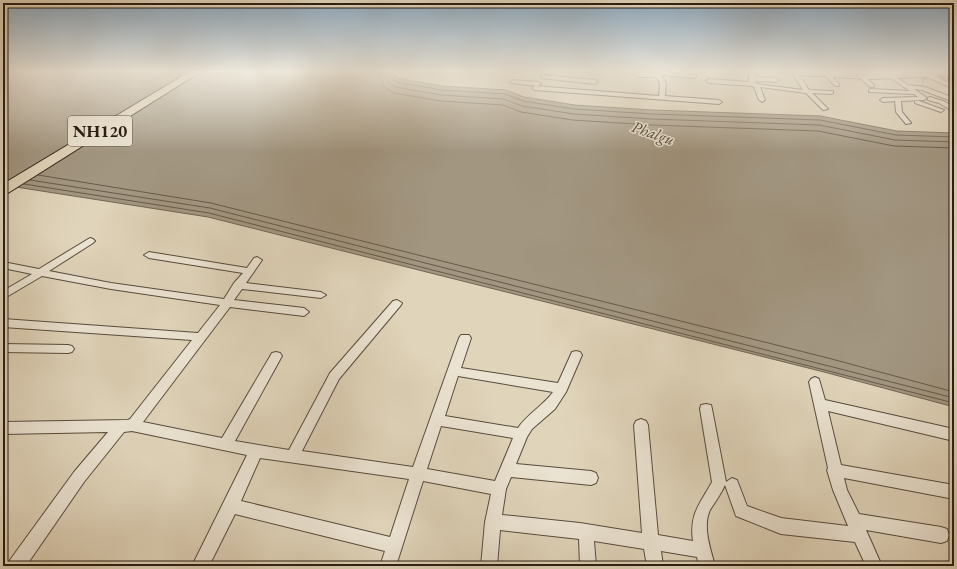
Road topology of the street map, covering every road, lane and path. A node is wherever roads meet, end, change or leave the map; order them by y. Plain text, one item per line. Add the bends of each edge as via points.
1 (144, 99) edge
2 (153, 99) edge
3 (670, 99) edge
4 (815, 99) edge
5 (912, 99) junction
6 (924, 99) joint
7 (884, 100) dead end
8 (898, 100) junction
9 (719, 102) dead end
10 (825, 109) dead end
11 (941, 110) dead end
12 (954, 110) edge
13 (908, 123) dead end
14 (3, 184) edge
15 (3, 190) edge
16 (90, 241) dead end
17 (149, 255) dead end
18 (257, 260) dead end
19 (3, 265) edge
20 (40, 271) junction
21 (249, 271) junction
22 (238, 285) junction
23 (321, 295) dead end
24 (3, 296) edge
25 (227, 303) junction
26 (397, 303) dead end
27 (304, 312) dead end
28 (3, 324) edge
29 (200, 337) junction
30 (466, 338) dead end
31 (3, 348) edge
32 (68, 349) dead end
33 (576, 355) dead end
34 (276, 356) dead end
35 (454, 371) junction
36 (815, 382) dead end
37 (562, 389) junction
38 (820, 404) junction
39 (706, 409) dead end
40 (437, 420) junction
41 (641, 425) dead end
42 (126, 426) junction
43 (3, 428) edge
44 (520, 434) junction
45 (954, 435) edge
46 (226, 444) junction
47 (256, 451) junction
48 (293, 456) junction
49 (506, 470) junction
50 (834, 470) junction
51 (418, 474) junction
52 (591, 478) dead end
53 (732, 485) dead end
54 (499, 489) junction
55 (954, 492) edge
56 (231, 506) junction
57 (493, 522) junction
58 (857, 528) junction
59 (586, 532) junction
60 (941, 536) dead end
61 (651, 543) junction
62 (395, 546) junction
63 (703, 550) junction
64 (16, 566) edge
65 (200, 566) edge
66 (388, 566) edge
67 (489, 566) edge
68 (588, 566) edge
69 (655, 566) edge
70 (707, 566) edge
71 (874, 566) edge

1 - 14 highway, NH120
2 - 15 highway, NH120
3 - 9 street
4 - 10 street
5 - 6 street
5 - 8 street
5 - 11 street
6 - 12 street via 939,101
7 - 8 street
8 - 13 street via 899,112
16 - 20 street
17 - 21 street
18 - 21 street
19 - 20 street
20 - 24 street
20 - 25 street via 111,286
21 - 22 street
22 - 23 street
22 - 25 street
25 - 27 street
25 - 29 street
26 - 48 street via 334,376
28 - 29 street
29 - 42 street
30 - 35 street
31 - 32 street
33 - 37 street
34 - 46 street
35 - 37 street
35 - 40 street
36 - 38 street
37 - 44 street via 551,405
38 - 45 street
38 - 50 street
39 - 63 street via 719,482 703,509 700,528
40 - 44 street
40 - 51 street
41 - 61 street
42 - 43 street
42 - 46 street
42 - 64 street via 78,477
44 - 49 street
46 - 47 street
47 - 48 street
47 - 56 street
48 - 51 street
49 - 52 street
49 - 54 street
50 - 55 street
50 - 58 street
51 - 54 street
51 - 62 street
53 - 58 street via 741,511 781,526
54 - 57 street
56 - 62 street
56 - 65 street
57 - 59 street
57 - 67 street
58 - 60 street
58 - 71 street
59 - 61 street
59 - 68 street
61 - 63 street
61 - 69 street
62 - 66 street
63 - 70 street

